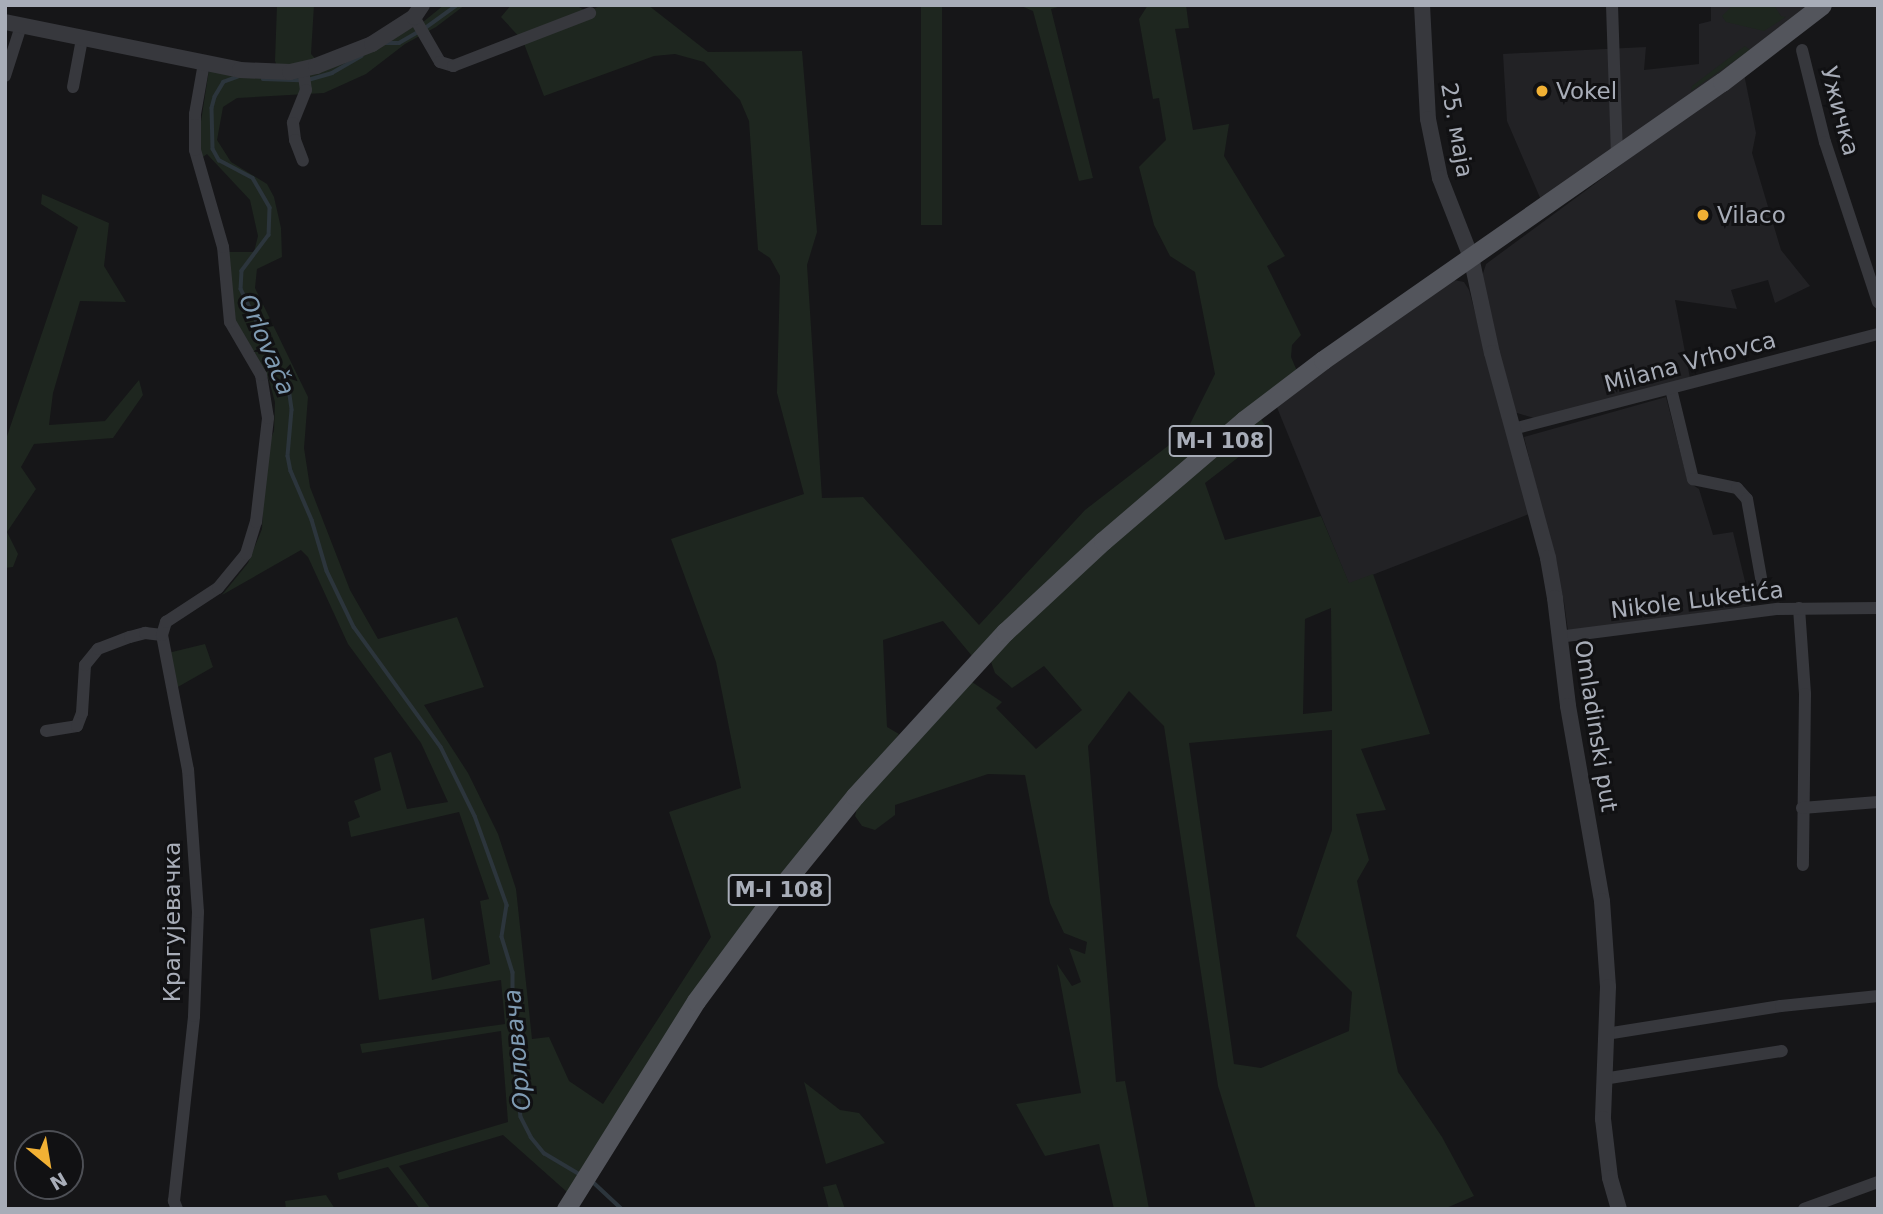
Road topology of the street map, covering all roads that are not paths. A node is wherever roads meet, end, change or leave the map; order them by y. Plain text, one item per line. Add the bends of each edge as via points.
1 (1422, 5) edge
2 (1612, 5) edge
3 (1822, 5) edge
4 (590, 13) dead end
5 (419, 17) edge
6 (13, 24) edge
7 (82, 39) junction
8 (1802, 50) dead end
9 (204, 63) junction
10 (5, 76) edge
11 (305, 79) junction
12 (73, 87) dead end
13 (1617, 156) junction
14 (303, 161) dead end
15 (1471, 257) junction
16 (1878, 302) edge
17 (1878, 334) edge
18 (1671, 389) junction
19 (1513, 429) junction
20 (1762, 583) dead end
21 (1799, 608) junction
22 (1878, 608) edge
23 (162, 635) junction
24 (1558, 638) junction
25 (46, 731) dead end
26 (1878, 802) edge
27 (1802, 808) junction
28 (1802, 865) dead end
29 (1878, 996) edge
30 (1606, 1034) junction
31 (1782, 1051) dead end
32 (1603, 1079) junction
33 (1878, 1182) edge
34 (176, 1203) edge
35 (568, 1205) edge
36 (164, 1209) edge
37 (1619, 1209) edge
38 (1804, 1209) edge

1 - 15 street, 25. маја via 1427,119 1440,178
2 - 13 street
3 - 13 main road, M-I 108
4 - 5 street via 453,66 440,62
5 - 11 street
6 - 7 street
6 - 10 street
7 - 9 street
7 - 12 street
8 - 16 street, Ужичка via 1825,142
9 - 11 street
9 - 23 street via 195,114 195,150 223,247 230,322 261,374 268,418 256,522 246,554 218,588 166,622
11 - 14 street via 293,123
13 - 15 main road, M-I 108
15 - 19 street, Omladinski put
15 - 35 main road, M-I 108 via 1244,420 1005,632 855,796 773,897 696,1001
17 - 18 street, Milana Vrhovca
18 - 19 street, Milana Vrhovca
18 - 20 street via 1693,479 1737,488 1746,499
19 - 24 street, Omladinski put via 1548,558
21 - 22 street, Nikole Luketića
21 - 24 street, Nikole Luketića
21 - 27 street, Nikole Luketića via 1805,694
23 - 25 street via 138,635 98,649 85,665 77,726
23 - 34 street, Крагујевачка via 188,770 198,912 194,1016
24 - 30 street, Omladinski put via 1602,901
26 - 27 street
27 - 28 street, Nikole Luketića
29 - 30 street via 1781,1006
30 - 32 street, Omladinski put
31 - 32 street
32 - 37 street, Omladinski put via 1605,1151
33 - 38 street
34 - 36 street

